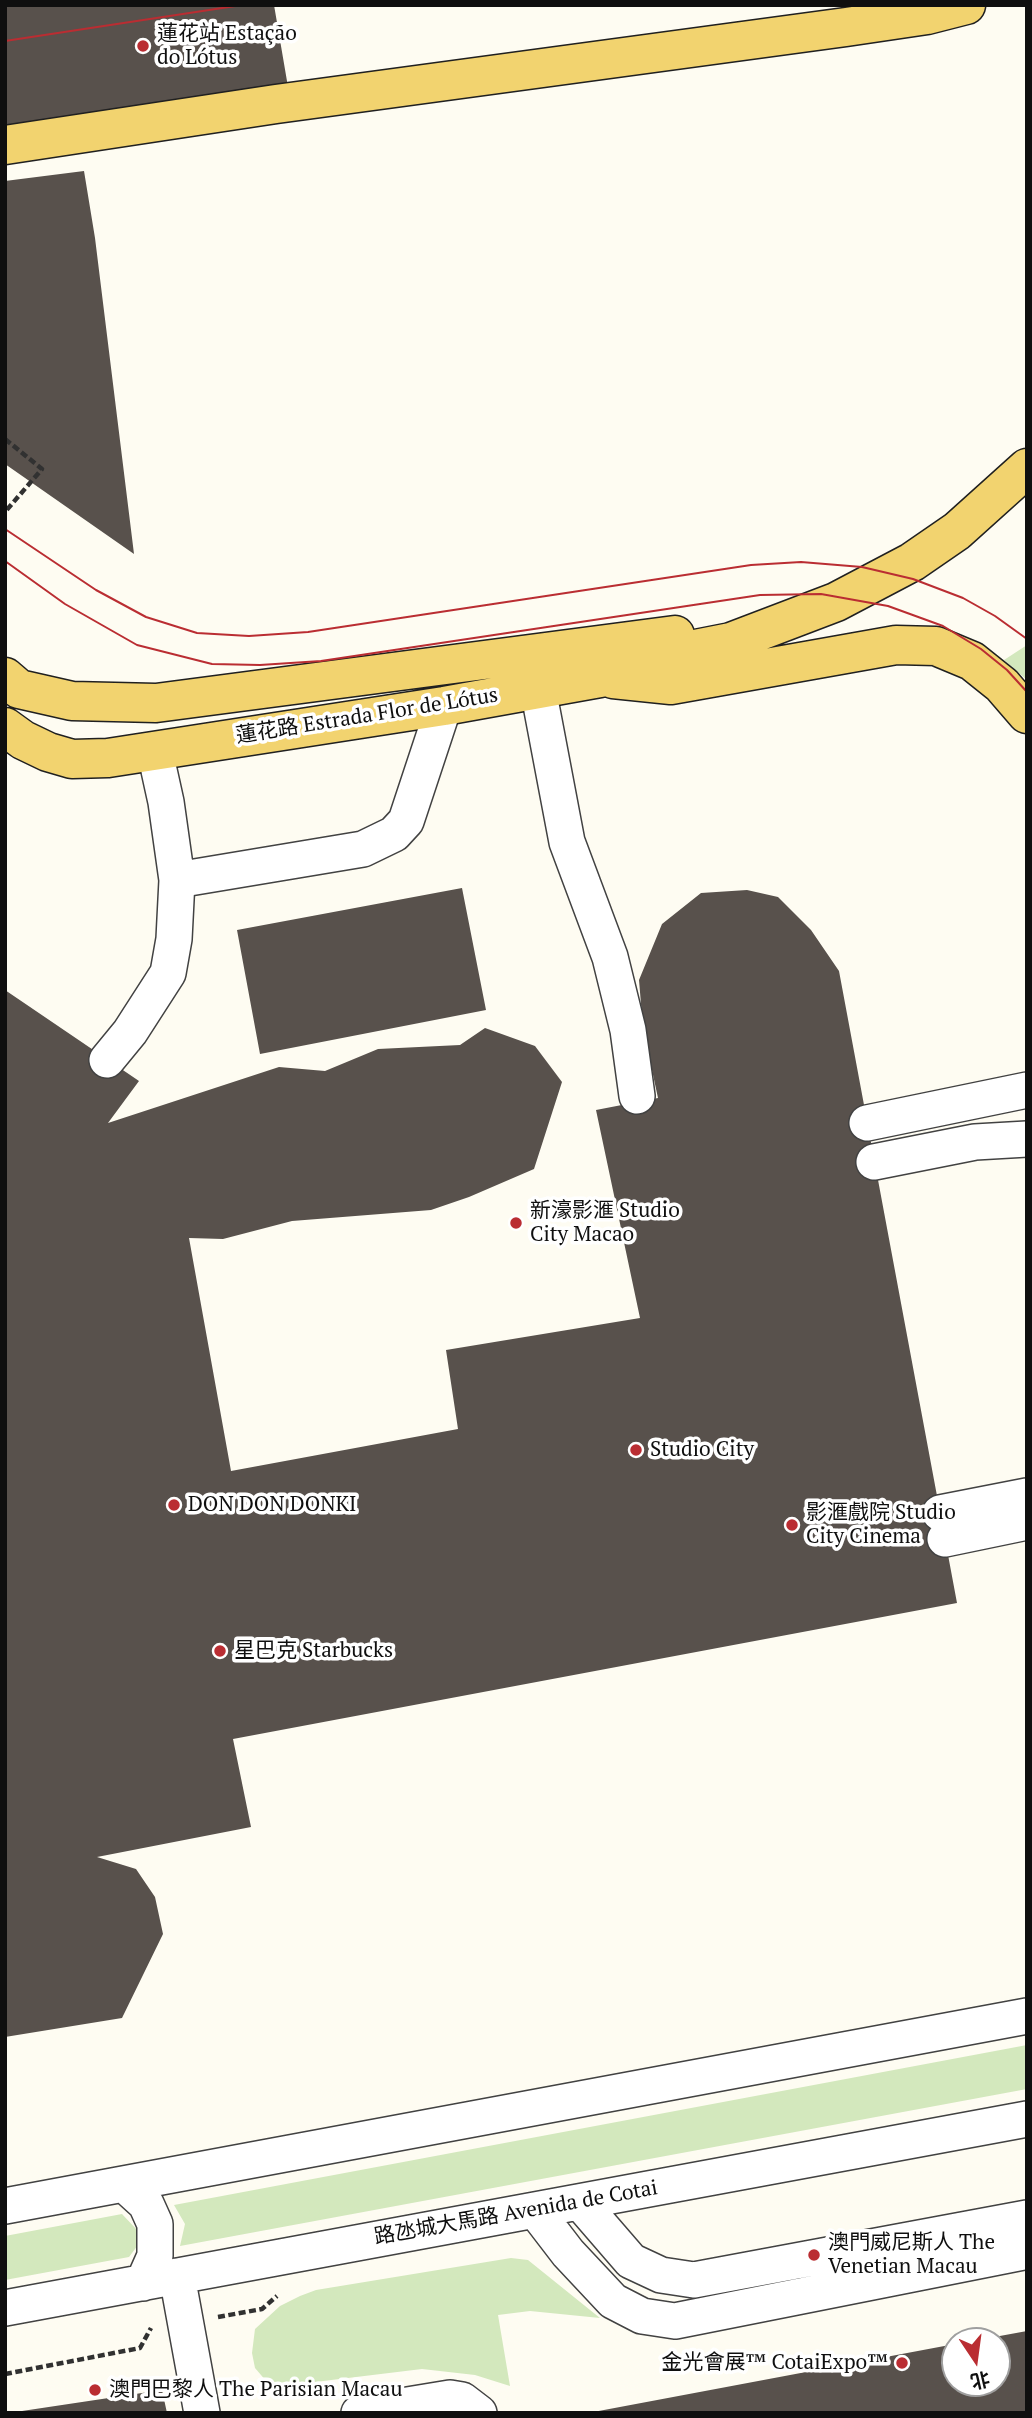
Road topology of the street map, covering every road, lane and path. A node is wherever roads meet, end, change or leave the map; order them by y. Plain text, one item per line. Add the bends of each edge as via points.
1 (827, 5) edge
2 (967, 5) edge
3 (713, 42) junction
4 (5, 145) edge
5 (5, 439) edge
6 (1027, 468) edge
7 (5, 512) edge
8 (731, 642) junction
9 (5, 677) edge
10 (600, 678) junction
11 (538, 689) junction
12 (444, 706) junction
13 (1027, 714) edge
14 (5, 727) edge
15 (155, 752) junction
16 (177, 880) junction
17 (107, 1060) dead end
18 (1027, 1090) edge
19 (638, 1096) dead end
20 (867, 1123) dead end
21 (1027, 1139) edge
22 (874, 1162) dead end
23 (1027, 1496) edge
24 (1027, 1522) edge
25 (1027, 2017) edge
26 (1027, 2119) edge
27 (124, 2184) junction
28 (580, 2202) junction
29 (5, 2206) edge
30 (535, 2210) junction
31 (1027, 2218) edge
32 (1027, 2248) edge
33 (177, 2276) junction
34 (143, 2283) junction
35 (279, 2294) dead end
36 (11, 2309) edge
37 (186, 2324) junction
38 (5, 2374) edge
39 (202, 2413) edge
40 (359, 2413) edge
41 (479, 2413) edge

1 - 3 main road
2 - 3 main road via 846,27
3 - 4 main road
5 - 7 path via 42,469
6 - 8 main road, 蓮花路 Estrada Flor de Lótus via 957,531 912,562 836,602
8 - 9 main road, 蓮花路 Estrada Flor de Lótus via 700,632 156,703 72,701 19,689
8 - 10 main road, 蓮花路 Estrada Flor de Lótus via 665,655
10 - 11 main road, 蓮花路 Estrada Flor de Lótus
10 - 13 main road via 671,685 896,645 936,646 972,661 1002,685
11 - 12 main road, 蓮花路 Estrada Flor de Lótus
11 - 19 street via 567,842 610,957
12 - 15 main road, 蓮花路 Estrada Flor de Lótus
12 - 16 street via 406,821 394,834 363,849
14 - 15 main road, 蓮花路 Estrada Flor de Lótus via 23,740 72,759
15 - 16 street
16 - 17 street via 167,973
18 - 20 street
21 - 22 street via 975,1142
23 - 24 street via 942,1526
25 - 27 street
26 - 28 street, 路氹城大馬路 Avenida de Cotai
27 - 29 street
27 - 34 street via 146,2204 155,2224 155,2256
28 - 30 street, 路氹城大馬路 Avenida de Cotai
28 - 31 street via 631,2261 661,2275 694,2280
30 - 32 street via 613,2301 642,2316 675,2320
30 - 33 street, 路氹城大馬路 Avenida de Cotai
33 - 34 street, 路氹城大馬路 Avenida de Cotai
33 - 37 street
34 - 36 street, 路氹城大馬路 Avenida de Cotai
35 - 37 path via 262,2309
37 - 38 path via 149,2329 140,2348
37 - 39 street
40 - 41 street via 450,2398 462,2400

